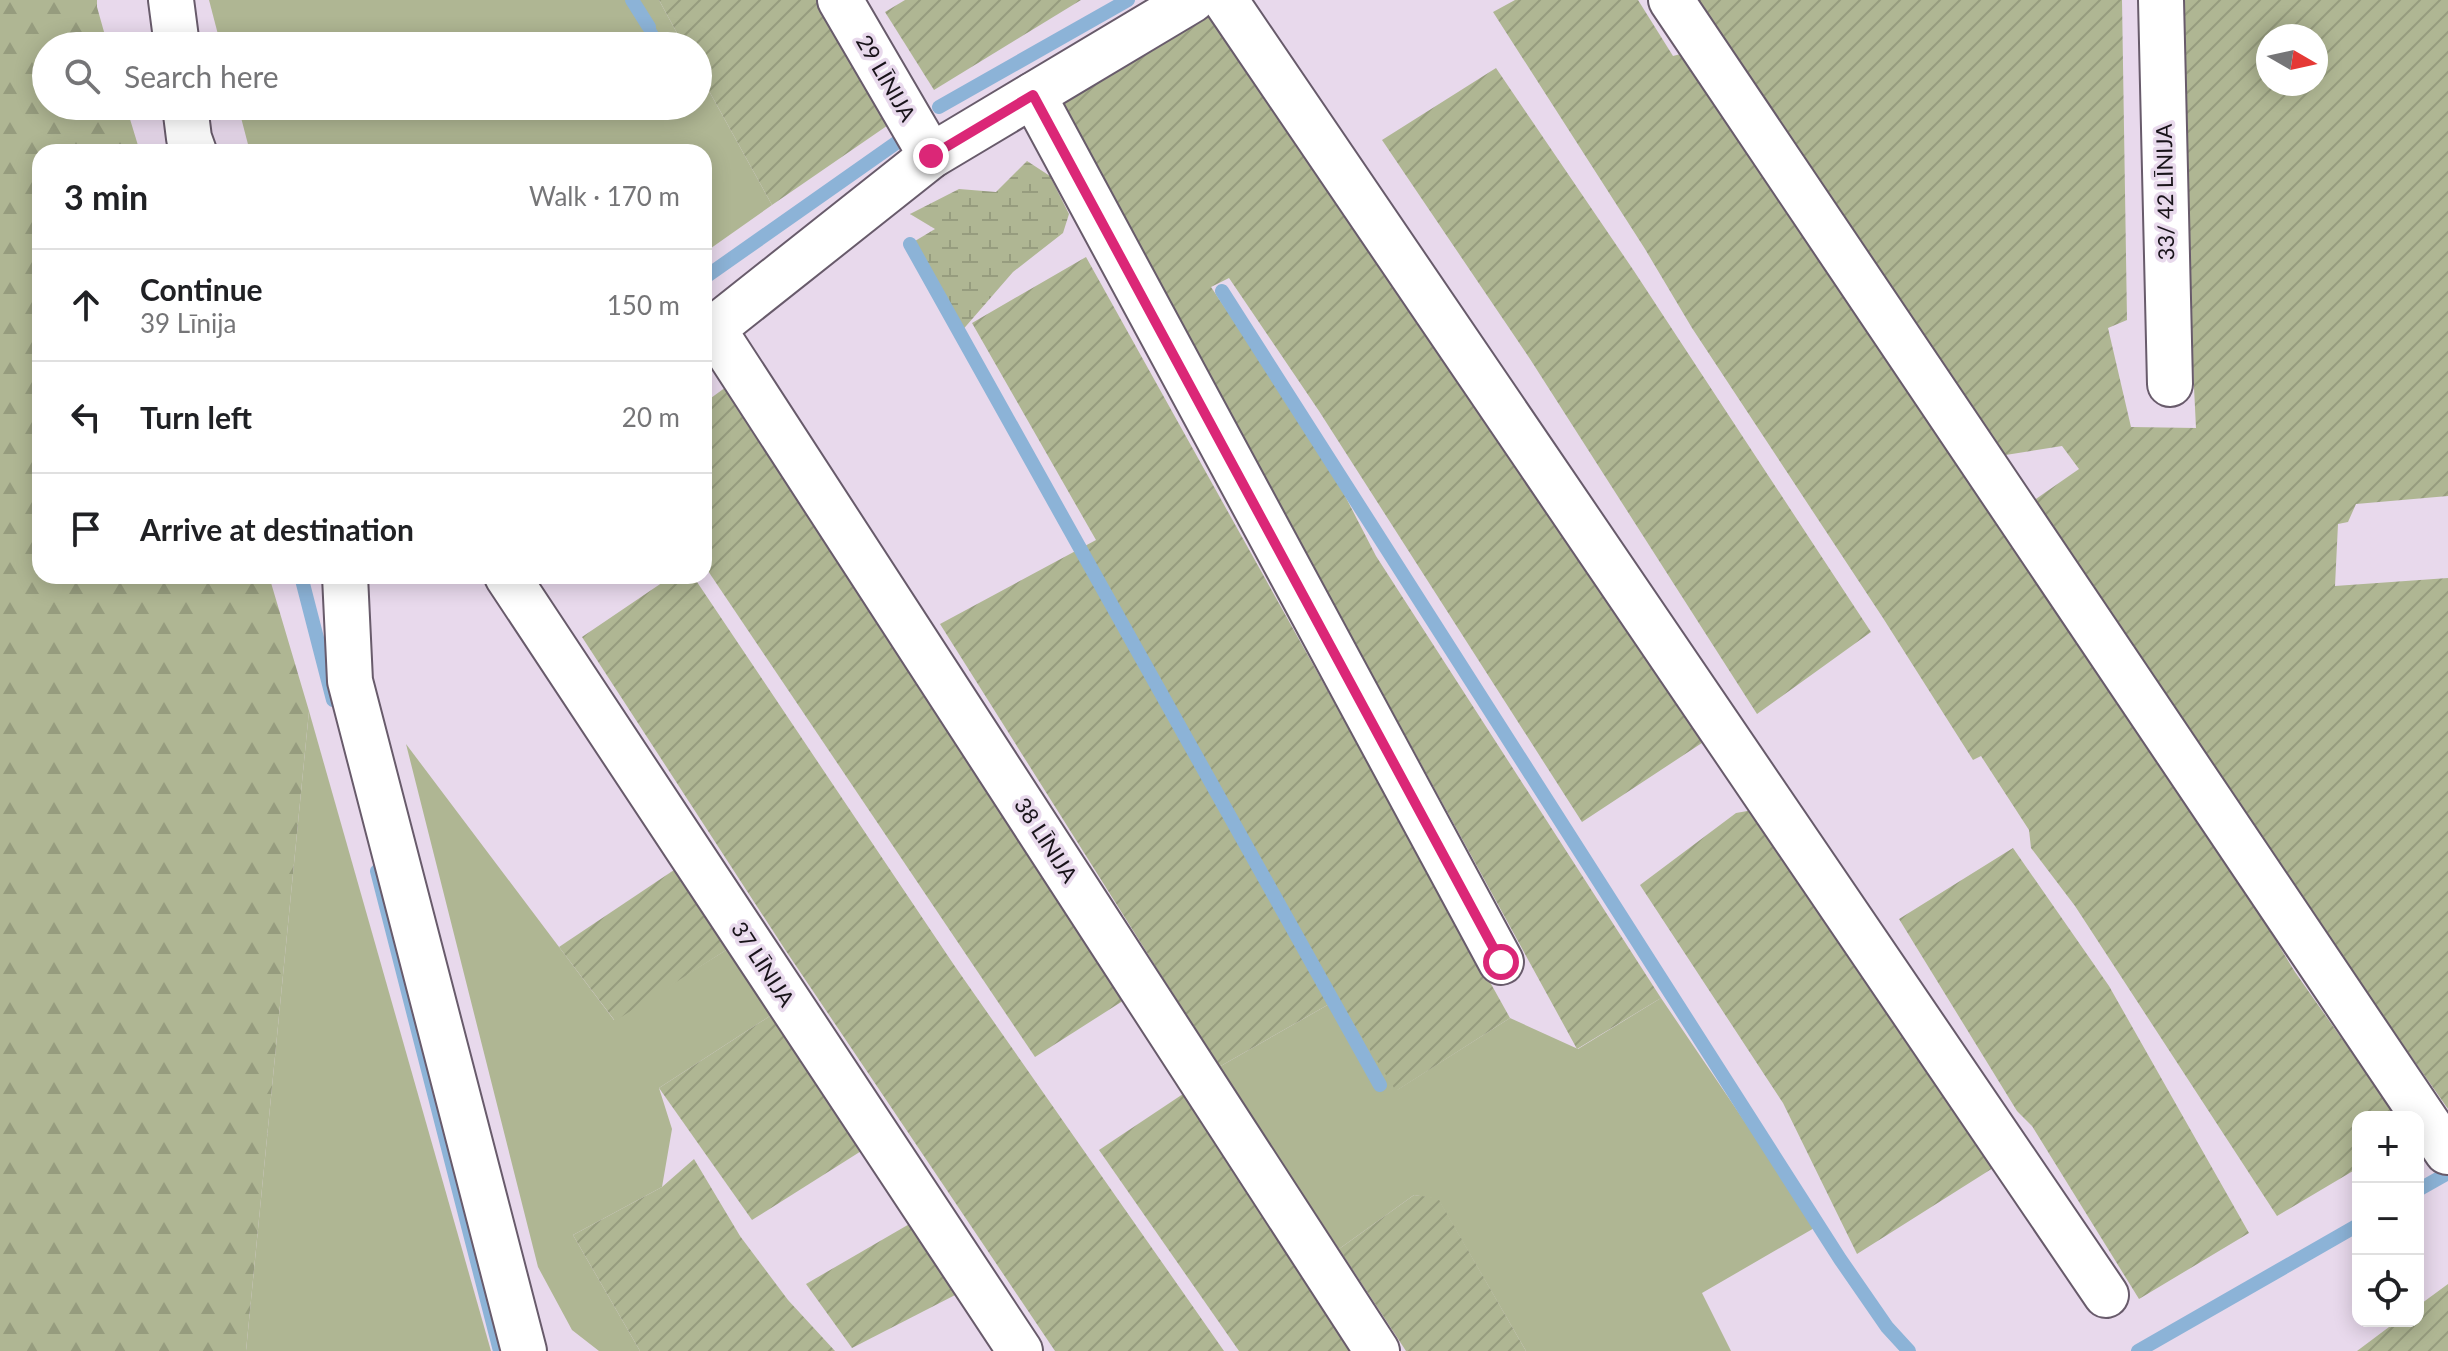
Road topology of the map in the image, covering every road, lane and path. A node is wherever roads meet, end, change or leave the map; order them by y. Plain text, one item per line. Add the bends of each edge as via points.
1 (171, 0) edge
2 (840, 0) edge
3 (1192, 0) edge
4 (1225, 0) edge
5 (1671, 0) edge
6 (2161, 0) edge
7 (175, 32) edge
8 (1033, 95) junction
9 (187, 120) edge
10 (191, 144) edge
11 (931, 156) junction
12 (712, 331) edge
13 (712, 338) edge
14 (2170, 384) dead end
15 (349, 584) edge
16 (512, 584) edge
17 (1501, 962) dead end
18 (2447, 1152) edge
19 (2106, 1295) dead end
20 (524, 1351) edge
21 (1020, 1351) edge
22 (1377, 1351) edge

1 - 7 street
2 - 11 street, 29 LĪNIJA
3 - 8 street
4 - 19 street
5 - 18 street
6 - 14 street, 33/ 42 LĪNIJA
8 - 11 street
8 - 17 street
9 - 10 street
11 - 12 street
13 - 22 street, 38 LĪNIJA
15 - 20 street via 350,681
16 - 21 street, 37 LĪNIJA

